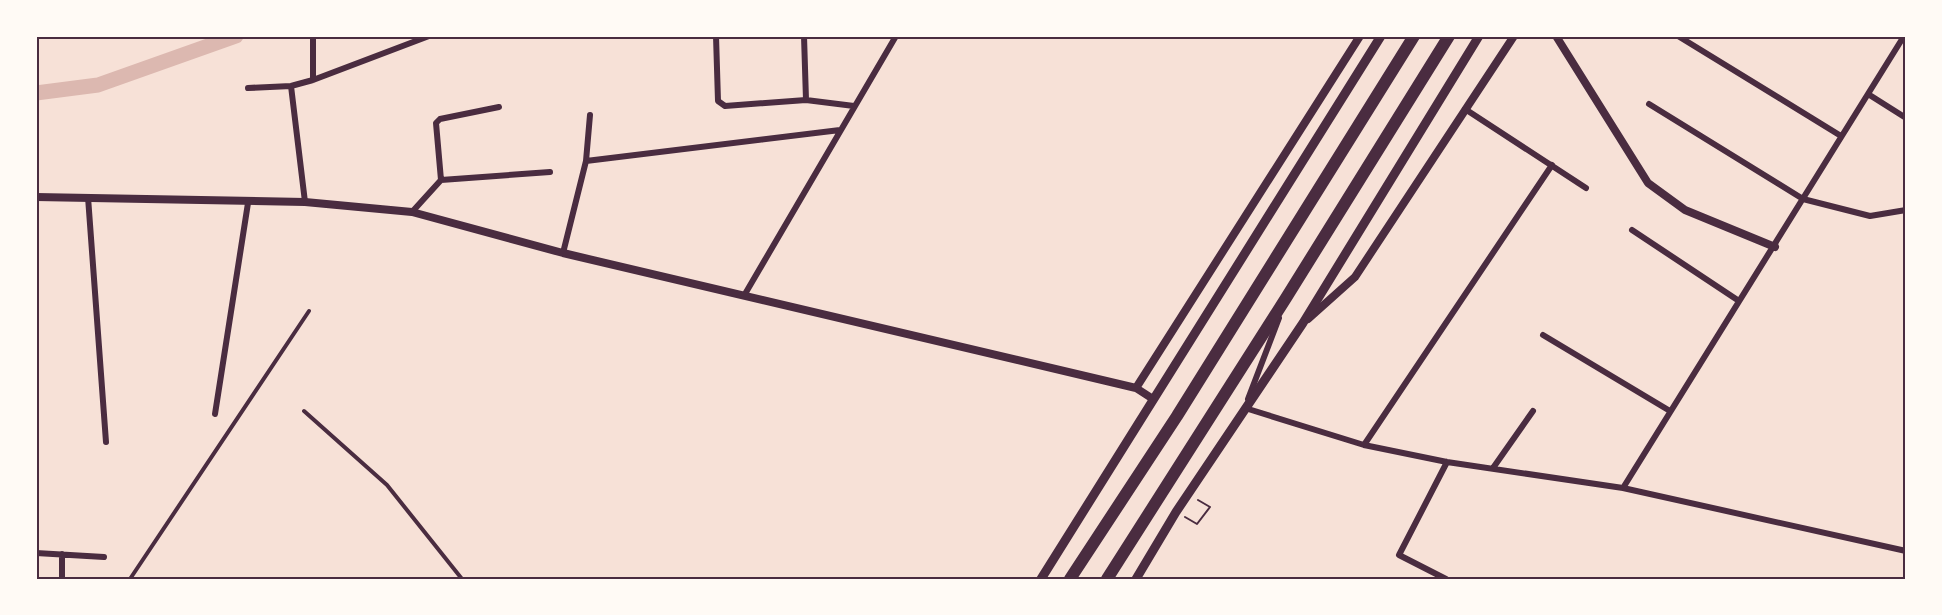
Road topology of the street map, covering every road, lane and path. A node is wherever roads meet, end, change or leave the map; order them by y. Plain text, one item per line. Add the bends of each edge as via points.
1 (313, 36) edge
2 (429, 36) edge
3 (717, 36) edge
4 (804, 36) edge
5 (896, 36) edge
6 (1360, 36) edge
7 (1381, 36) edge
8 (1414, 36) edge
9 (1449, 36) edge
10 (1479, 36) edge
11 (1514, 36) edge
12 (1556, 36) edge
13 (1678, 36) edge
14 (1904, 36) edge
15 (313, 80) junction
16 (291, 86) junction
17 (248, 88) dead end
18 (1868, 94) junction
19 (806, 100) junction
20 (1649, 104) dead end
21 (854, 105) junction
22 (499, 107) dead end
23 (1466, 109) junction
24 (590, 115) dead end
25 (1906, 118) edge
26 (840, 130) junction
27 (1841, 136) junction
28 (586, 161) junction
29 (1552, 165) junction
30 (550, 172) dead end
31 (441, 180) junction
32 (1586, 188) dead end
33 (88, 197) junction
34 (37, 198) edge
35 (1803, 199) junction
36 (248, 202) junction
37 (305, 202) junction
38 (1906, 210) edge
39 (412, 212) junction
40 (1632, 230) dead end
41 (1775, 247) junction
42 (563, 253) junction
43 (745, 294) junction
44 (1286, 298) junction
45 (1739, 301) junction
46 (309, 311) dead end
47 (1303, 323) junction
48 (1543, 335) dead end
49 (1136, 388) junction
50 (1153, 399) junction
51 (1245, 409) junction
52 (304, 411) dead end
53 (1533, 411) dead end
54 (1670, 411) junction
55 (215, 414) dead end
56 (106, 442) dead end
57 (1364, 445) junction
58 (1448, 462) junction
59 (1493, 468) junction
60 (1623, 488) junction
61 (1210, 507) dead end
62 (1197, 524) dead end
63 (1906, 551) edge
64 (36, 553) edge
65 (62, 554) junction
66 (104, 557) dead end
67 (62, 579) edge
68 (130, 579) edge
69 (462, 579) edge
70 (1041, 579) edge
71 (1070, 579) edge
72 (1107, 579) edge
73 (1136, 579) edge
74 (1446, 579) edge

1 - 15 street
2 - 15 street
3 - 19 street via 721,104
4 - 19 street
5 - 21 street
6 - 49 street
7 - 50 main road
8 - 71 highway via 1177,416
9 - 44 highway
10 - 47 main road
11 - 23 street
12 - 41 street via 1648,183 1685,210
13 - 27 street
14 - 18 street
15 - 16 street
16 - 17 street
16 - 37 street
18 - 25 street
18 - 27 street
19 - 21 street
20 - 35 street
21 - 26 street
22 - 31 street via 436,123
23 - 29 street
23 - 47 street via 1354,277
24 - 28 street
26 - 28 street
26 - 43 street
27 - 35 street
28 - 42 street
29 - 32 street
29 - 57 street
30 - 31 street
31 - 39 street
33 - 34 street
33 - 36 street
33 - 56 street
35 - 38 street via 1870,216
35 - 41 street
36 - 37 street
36 - 55 street
37 - 39 street
39 - 42 street
40 - 45 street
41 - 45 street
42 - 43 street
43 - 49 street
44 - 51 street
44 - 72 highway
45 - 54 street
46 - 68 lane
47 - 51 main road
48 - 54 street
49 - 50 street
50 - 70 main road
51 - 57 street
51 - 73 main road
52 - 69 lane via 387,485
53 - 59 street
54 - 60 street
57 - 58 street
58 - 59 street
58 - 74 street via 1399,555
59 - 60 street
60 - 63 street
61 - 62 path
64 - 65 street
65 - 66 street
65 - 67 street

